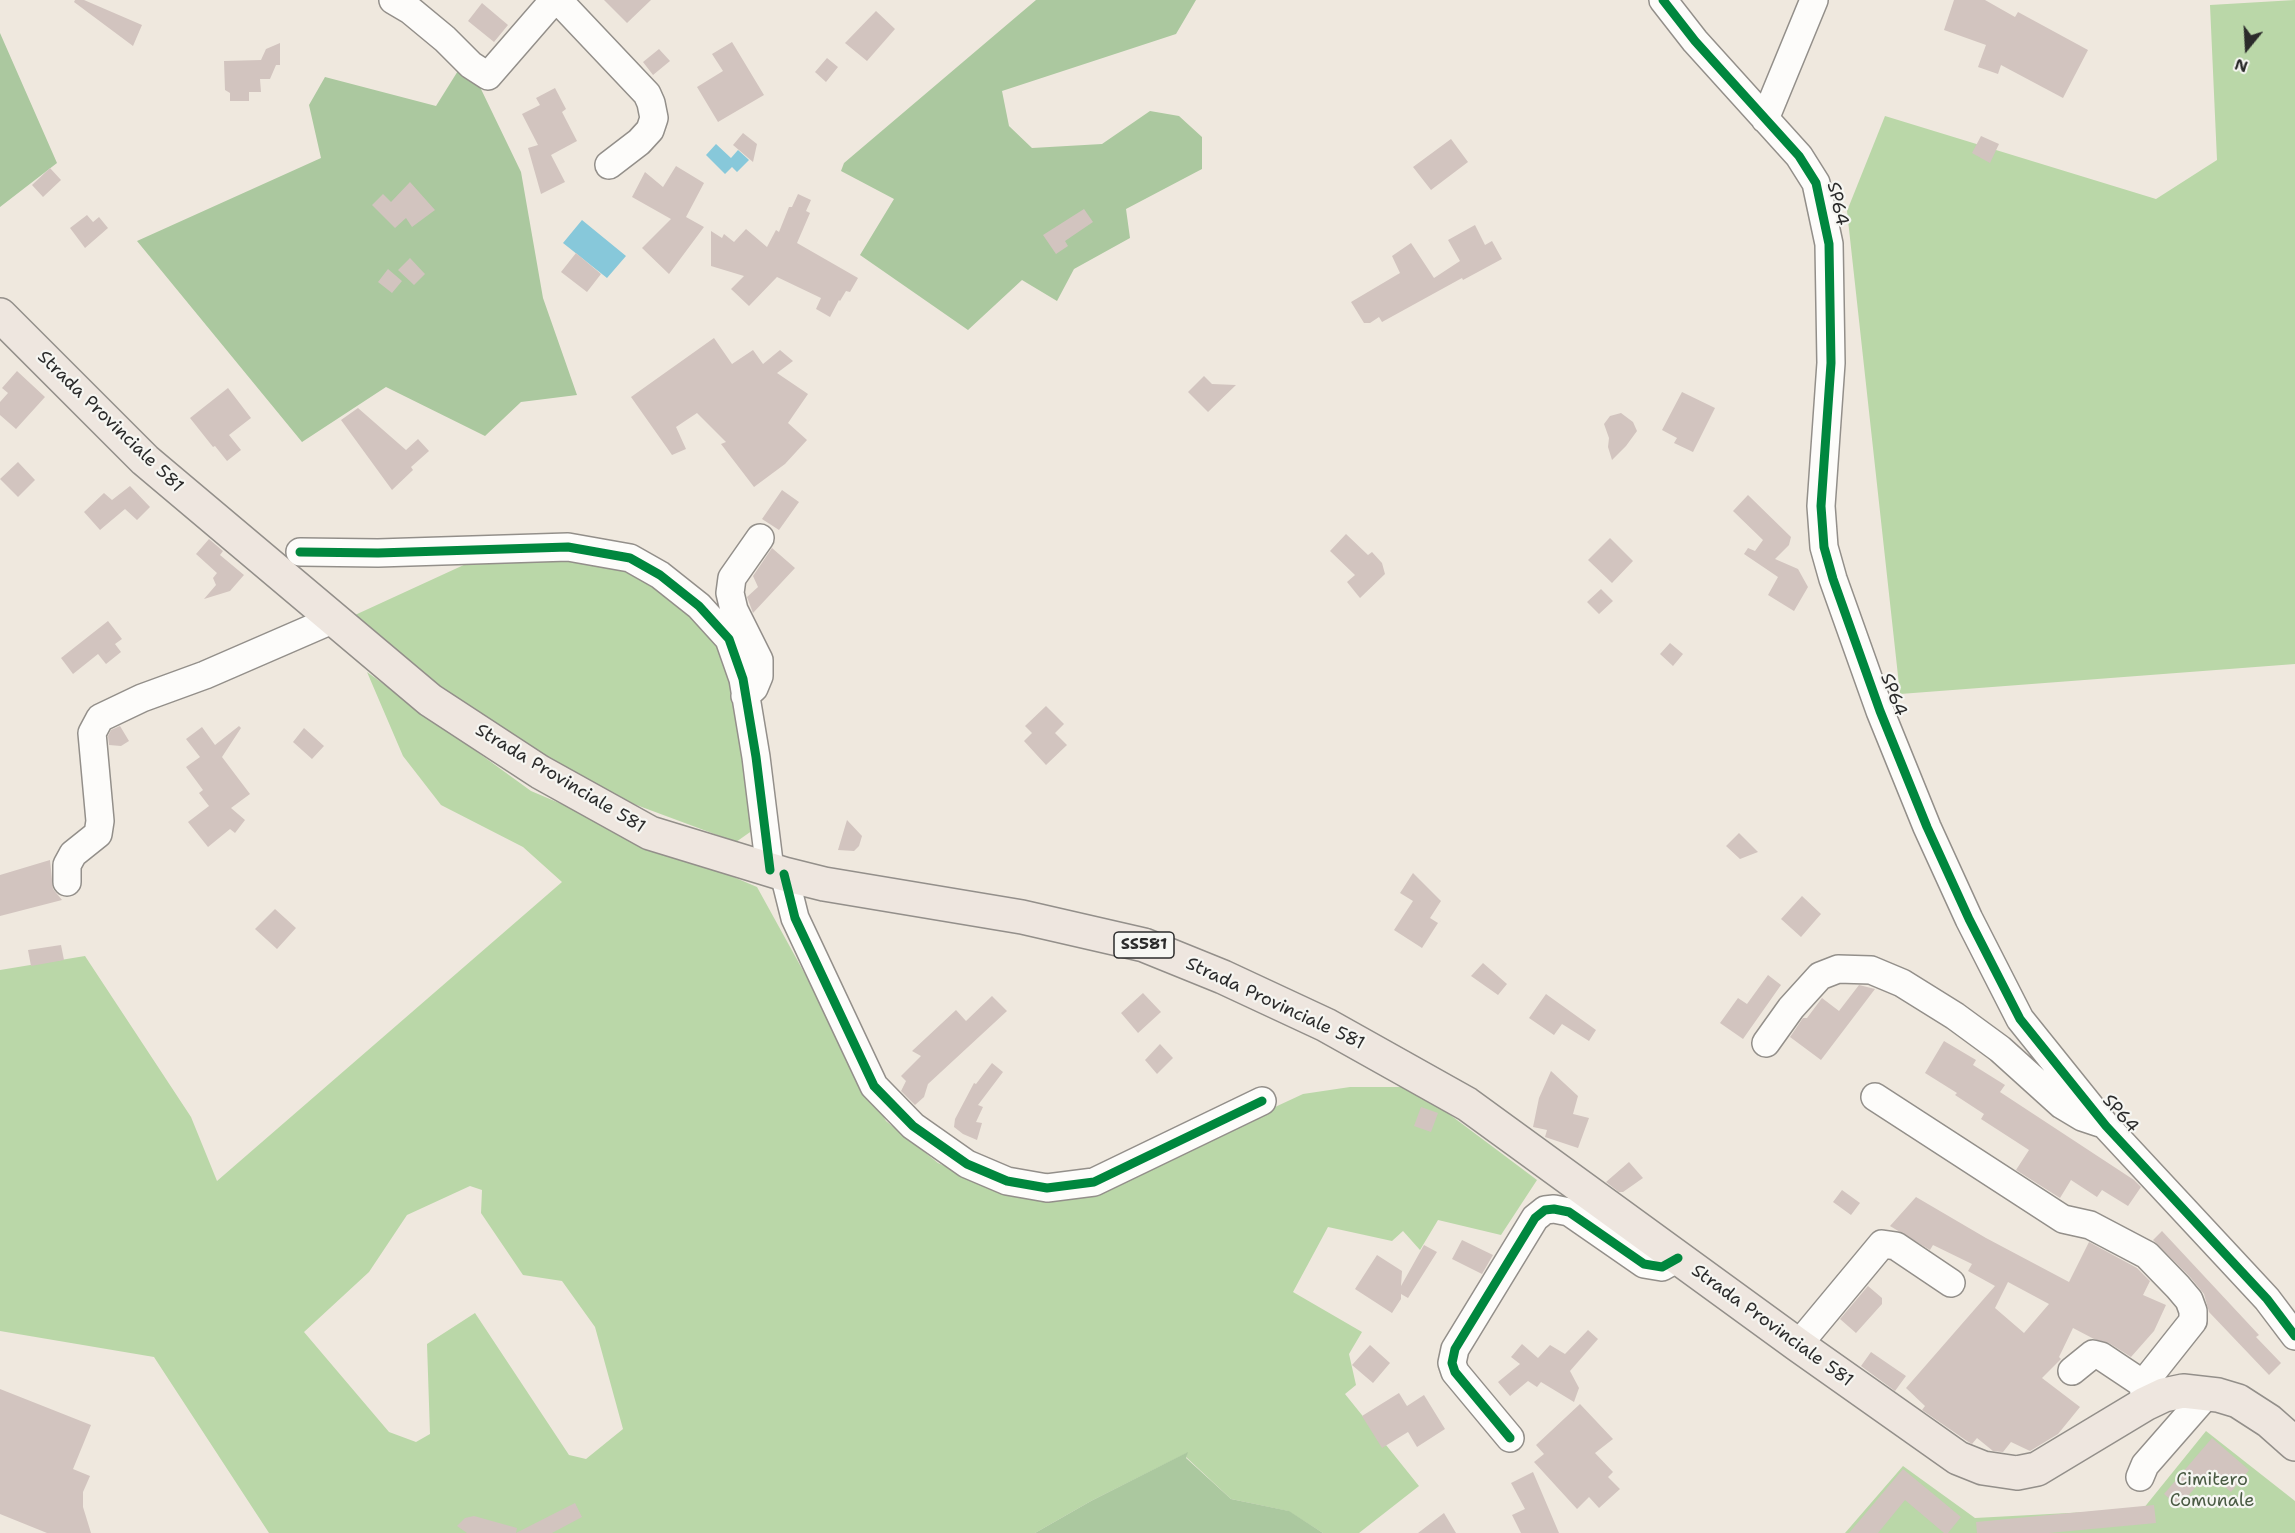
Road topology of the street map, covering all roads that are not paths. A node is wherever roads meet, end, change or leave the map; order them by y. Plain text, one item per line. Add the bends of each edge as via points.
1 (393, 0) edge
2 (556, 0) edge
3 (1663, 0) edge
4 (1814, 0) edge
5 (1764, 119) junction
6 (609, 165) dead end
7 (0, 315) edge
8 (760, 538) dead end
9 (300, 552) dead end
10 (334, 619) junction
11 (745, 696) junction
12 (777, 872) junction
13 (67, 882) dead end
14 (1766, 1043) dead end
15 (1875, 1097) dead end
16 (1262, 1101) dead end
17 (2106, 1126) junction
18 (1678, 1258) junction
19 (1951, 1283) dead end
20 (2295, 1336) edge
21 (1798, 1346) junction
22 (2072, 1371) dead end
23 (2208, 1393) junction
24 (2144, 1394) junction
25 (1510, 1438) dead end
26 (2295, 1443) edge
27 (2140, 1477) dead end

1 - 2 street via 410,9 488,76
2 - 6 street via 647,94 651,103 654,118 650,130
3 - 5 street, SP64 / SP64
4 - 5 street
5 - 17 street, SP64 / SP64 via 1799,156 1816,183 1829,244 1831,363 1821,506 1824,548 1833,579 1914,795 1969,919 2020,1019
7 - 10 main road, Strada Provinciale 581 / SS581 via 145,460
8 - 11 street via 732,578 730,593 734,610 759,660 759,676
9 - 11 street via 568,547 630,558 660,575 699,606 729,639
10 - 12 main road, Strada Provinciale 581 / SS581 via 430,700 540,772 650,833
10 - 13 street via 100,718 92,733 98,834 73,854 67,865
11 - 12 street
12 - 16 street via 874,1086 912,1126 967,1164 1007,1181 1047,1188 1094,1182
12 - 18 main road, Strada Provinciale 581 / SS581 via 825,884 1022,917 1144,945 1223,977 1326,1025 1467,1104
14 - 17 street via 1820,976 1838,969 1871,970 1902,983 1955,1016 2000,1049 2062,1105
15 - 24 street via 2063,1219 2090,1225 2147,1255 2189,1299 2193,1321
17 - 20 street, SP64 / SP64 via 2267,1299
18 - 21 main road, Strada Provinciale 581 / SS581
18 - 25 street via 1662,1266 1644,1264 1569,1212 1545,1210 1535,1218 1455,1349 1452,1362 1455,1372
19 - 21 street via 1896,1246 1882,1244
21 - 24 main road, Strada Provinciale 581 / SS581 via 1958,1458 1998,1472 2037,1468
22 - 24 street via 2093,1354 2101,1356
23 - 24 main road, Strada Provinciale 581 / SS581
23 - 26 main road, Strada Provinciale 581 / SS581 via 2238,1401
23 - 27 street via 2145,1465

